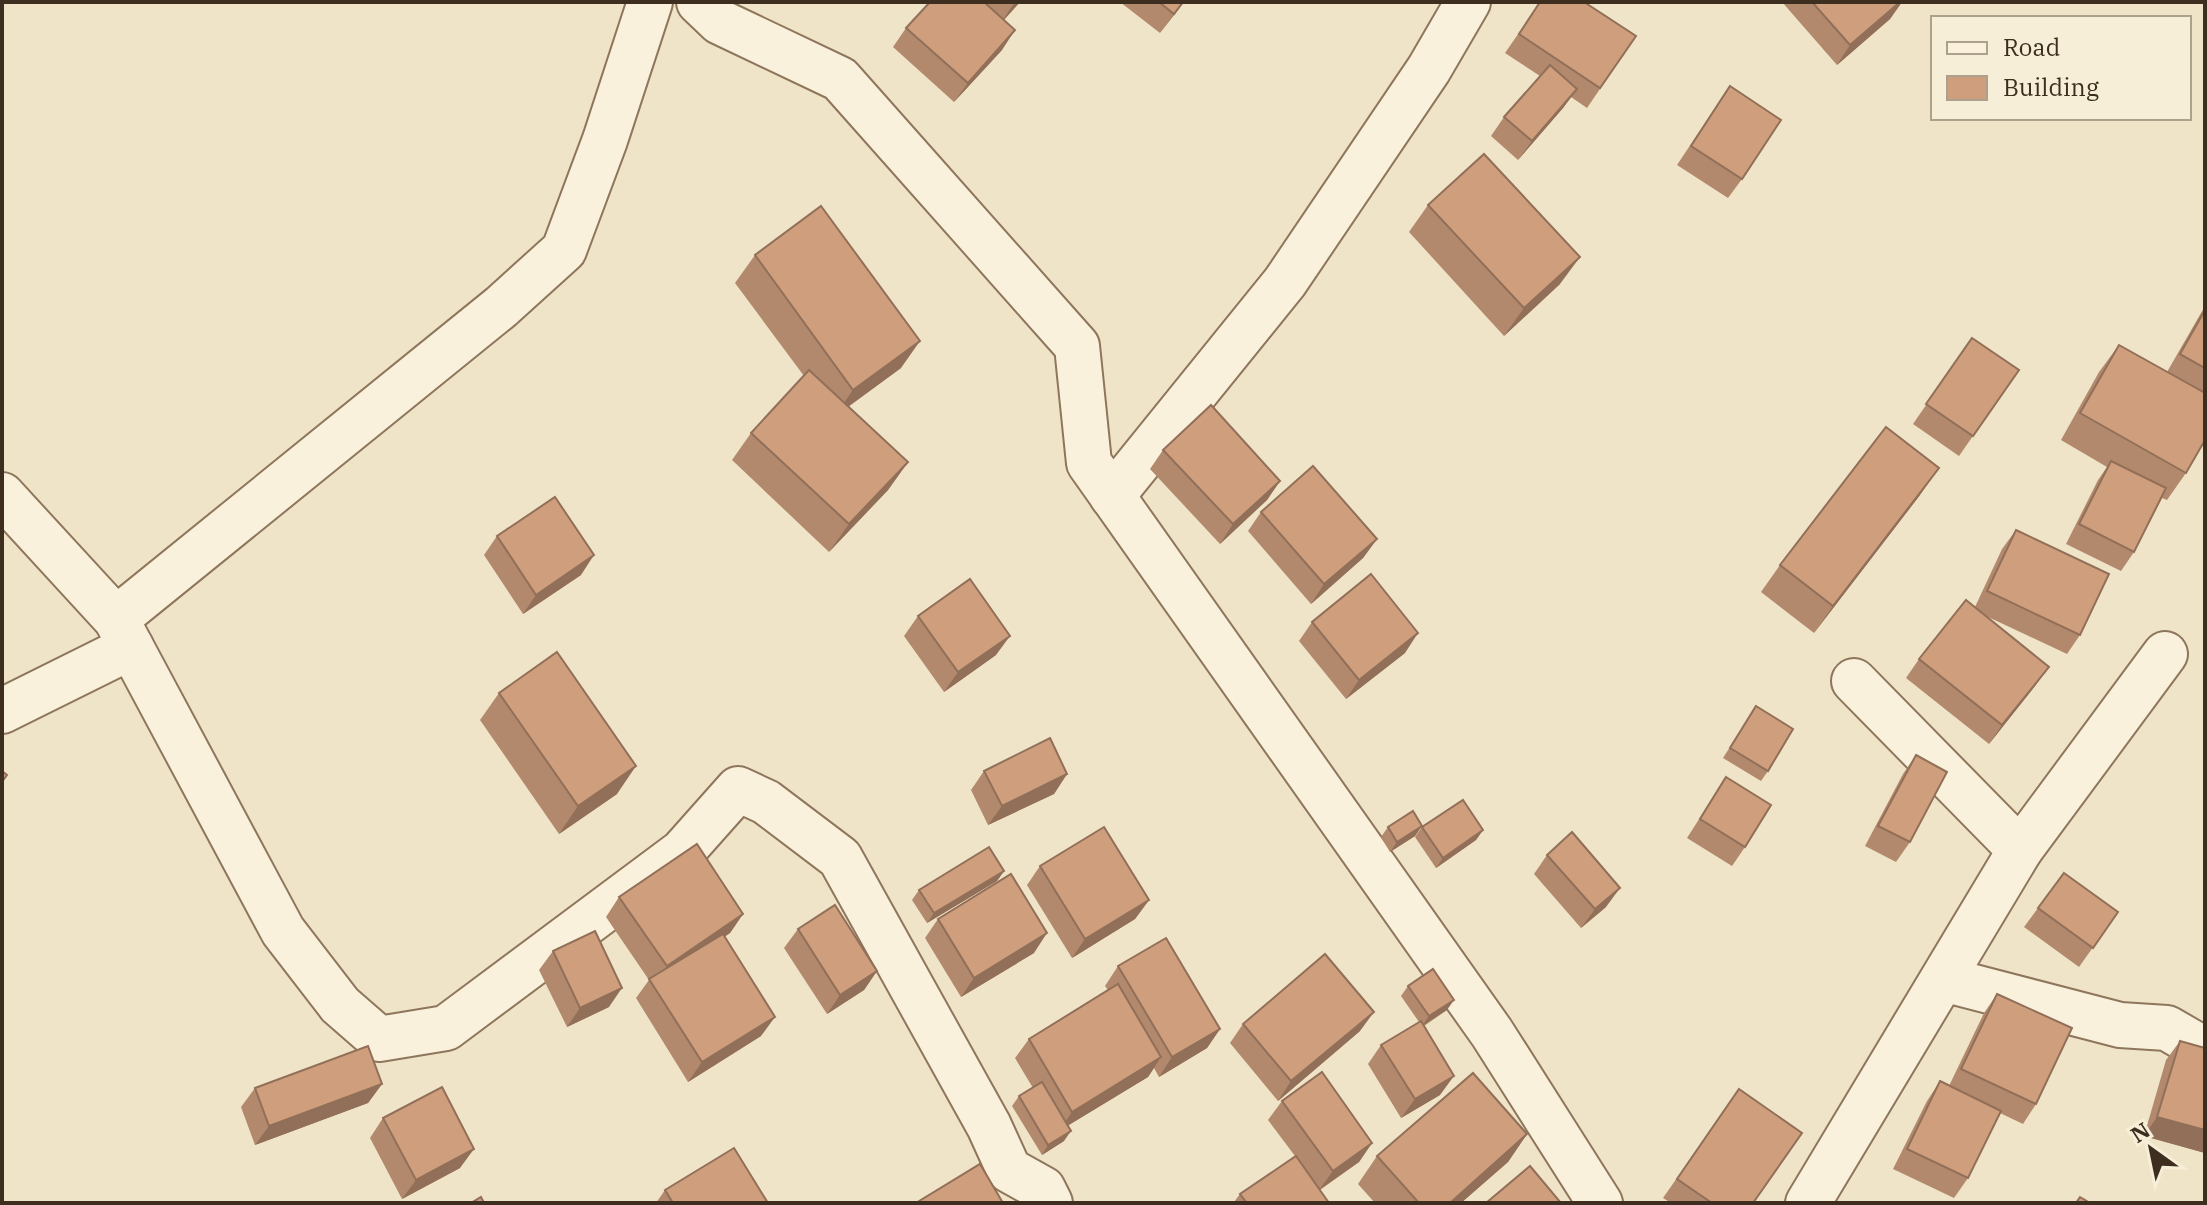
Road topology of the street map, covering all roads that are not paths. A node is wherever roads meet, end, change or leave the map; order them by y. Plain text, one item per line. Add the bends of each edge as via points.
1 (650, 2) edge
2 (699, 2) edge
3 (1468, 2) edge
4 (2, 495) edge
5 (1112, 496) junction
6 (123, 633) junction
7 (2165, 654) dead end
8 (1854, 681) dead end
9 (2, 711) edge
10 (2020, 850) junction
11 (1943, 979) junction
12 (2205, 1050) edge
13 (1050, 1203) edge
14 (1600, 1203) edge
15 (1808, 1203) edge

1 - 6 street via 564,250
2 - 5 street via 720,22 840,79 1077,346 1089,463
3 - 5 street via 1429,69 1285,282
4 - 6 street
5 - 14 street via 1492,1033
6 - 9 street
6 - 13 street via 283,931 340,1005 379,1039 446,1028 682,852 738,789 766,802 840,858 1009,1170 1043,1189
7 - 10 street
8 - 10 street
10 - 11 street
11 - 12 street via 2120,1025 2167,1028
11 - 15 street

